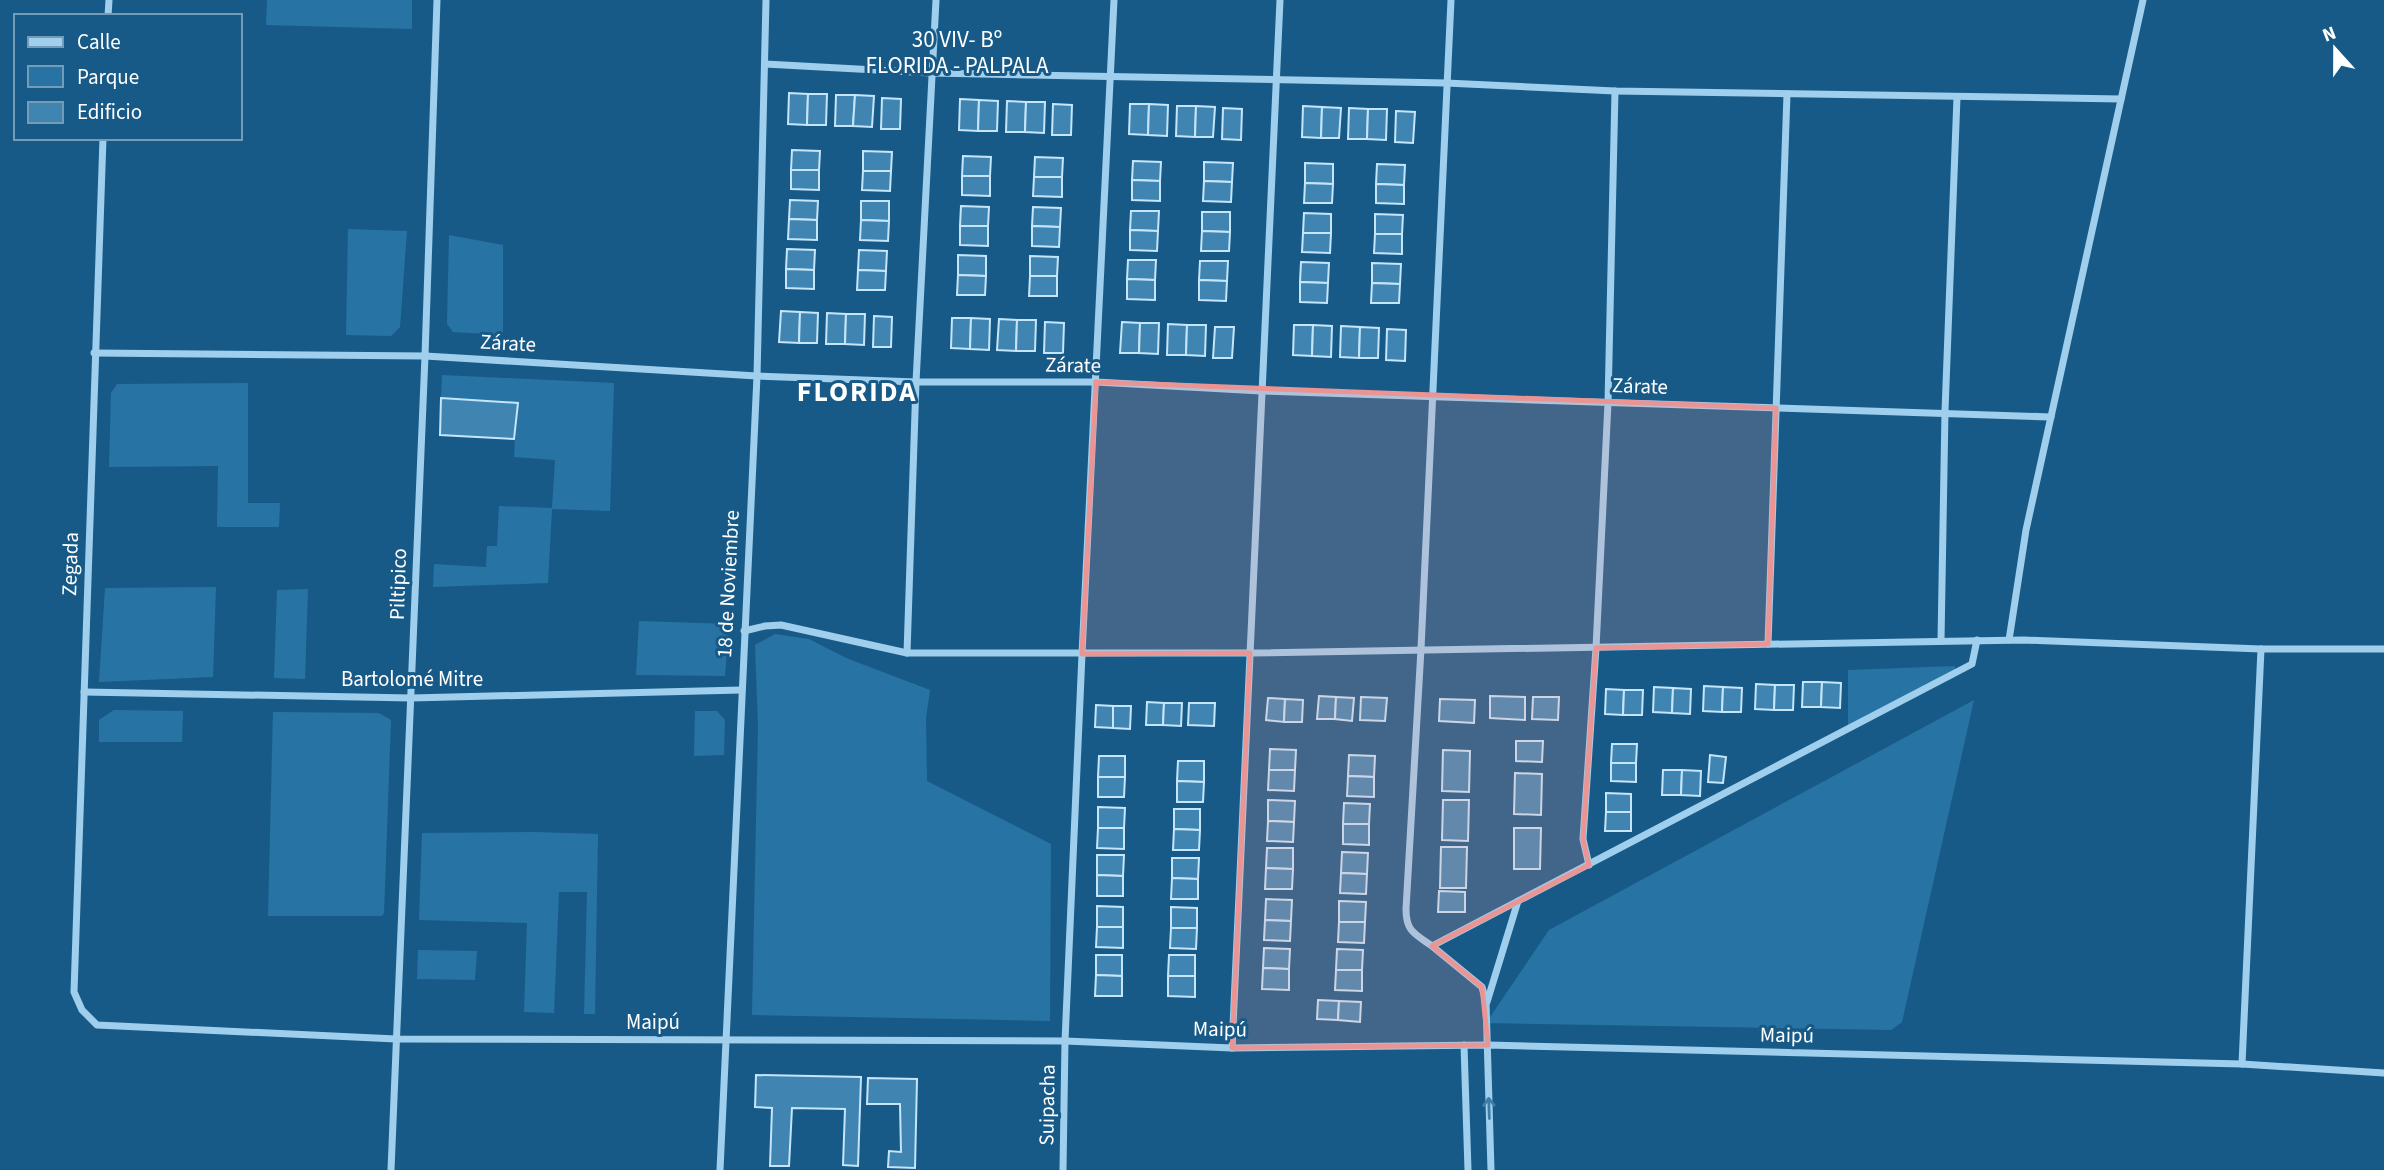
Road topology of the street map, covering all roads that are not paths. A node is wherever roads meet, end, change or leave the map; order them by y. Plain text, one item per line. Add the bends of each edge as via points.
1 (438, 0) edge
2 (766, 0) edge
3 (936, 0) edge
4 (1114, 0) edge
5 (1280, 0) edge
6 (1451, 0) edge
7 (2143, 0) edge
8 (765, 64) junction
9 (931, 73) junction
10 (1109, 77) junction
11 (1275, 81) junction
12 (1446, 83) junction
13 (1615, 91) junction
14 (1787, 94) junction
15 (1957, 97) junction
16 (2121, 99) junction
17 (103, 140) edge
18 (94, 353) junction
19 (425, 356) junction
20 (757, 376) junction
21 (916, 382) junction
22 (1096, 382) junction
23 (1261, 391) junction
24 (1433, 396) junction
25 (1608, 403) junction
26 (1776, 408) junction
27 (1945, 411) junction
28 (2051, 416) junction
29 (744, 631) junction
30 (1977, 640) junction
31 (2009, 640) junction
32 (1941, 641) junction
33 (1768, 644) junction
34 (1596, 648) junction
35 (1421, 649) junction
36 (2261, 649) junction
37 (2384, 649) edge
38 (907, 653) junction
39 (1250, 653) junction
40 (1082, 654) junction
41 (741, 690) junction
42 (84, 692) junction
43 (411, 698) junction
44 (1589, 864) junction
45 (1518, 901) junction
46 (1432, 946) junction
47 (74, 992) joint
48 (1486, 1002) junction
49 (396, 1038) junction
50 (726, 1040) junction
51 (1065, 1041) junction
52 (1464, 1045) junction
53 (1488, 1045) junction
54 (1231, 1048) junction
55 (2242, 1064) junction
56 (2384, 1073) edge
57 (391, 1170) edge
58 (720, 1170) edge
59 (1063, 1170) edge
60 (1468, 1170) edge
61 (1491, 1170) edge

1 - 19 street, Piltipico
2 - 8 street, 18 de Noviembre
3 - 9 street
4 - 10 street, Suipacha
5 - 11 street
6 - 12 street
7 - 16 street
8 - 9 street
8 - 20 street, 18 de Noviembre
9 - 10 street
9 - 21 street
10 - 11 street
10 - 22 street, Suipacha
11 - 12 street
11 - 23 street
12 - 13 street
12 - 24 street
13 - 14 street
13 - 25 street
14 - 15 street
14 - 26 street
15 - 16 street
15 - 27 street
16 - 28 street
17 - 18 street, Zegada
18 - 19 street, Zárate
18 - 42 street, Zegada
19 - 20 street, Zárate
19 - 43 street, Piltipico
20 - 21 street, Zárate
20 - 29 street, 18 de Noviembre
21 - 22 street, Zárate
21 - 38 street
22 - 23 street, Zárate
22 - 40 street, Suipacha
23 - 24 street, Zárate
23 - 39 street
24 - 25 street, Zárate
24 - 35 street
25 - 26 street, Zárate
25 - 34 street
26 - 27 street, Zárate
26 - 33 street
27 - 28 street, Zárate
27 - 32 street
28 - 31 street via 2026,530
29 - 38 street via 781,625
29 - 41 street, 18 de Noviembre
30 - 31 street
30 - 32 street
30 - 44 street via 1972,664
31 - 36 street
32 - 33 street
33 - 34 street
34 - 35 street
34 - 44 street via 1583,839
35 - 39 street
35 - 46 street via 1406,922
36 - 37 street
36 - 55 street
38 - 40 street
39 - 40 street
39 - 54 street
40 - 51 street, Suipacha
41 - 43 street, Bartolomé Mitre
41 - 50 street, 18 de Noviembre
42 - 43 street, Bartolomé Mitre
42 - 47 street, Zegada
43 - 49 street, Piltipico
44 - 45 street
45 - 46 street
45 - 48 street
46 - 48 street via 1482,987
47 - 49 street, Maipú via 82,1010 97,1025
48 - 53 street
49 - 50 street, Maipú
49 - 57 street, Piltipico
50 - 51 street, Maipú
50 - 58 street, 18 de Noviembre
51 - 54 street, Maipú
51 - 59 street, Suipacha
52 - 53 street, Maipú
52 - 54 street, Maipú
52 - 60 street
53 - 55 street, Maipú
61 -> 53 street
55 - 56 street, Maipú

